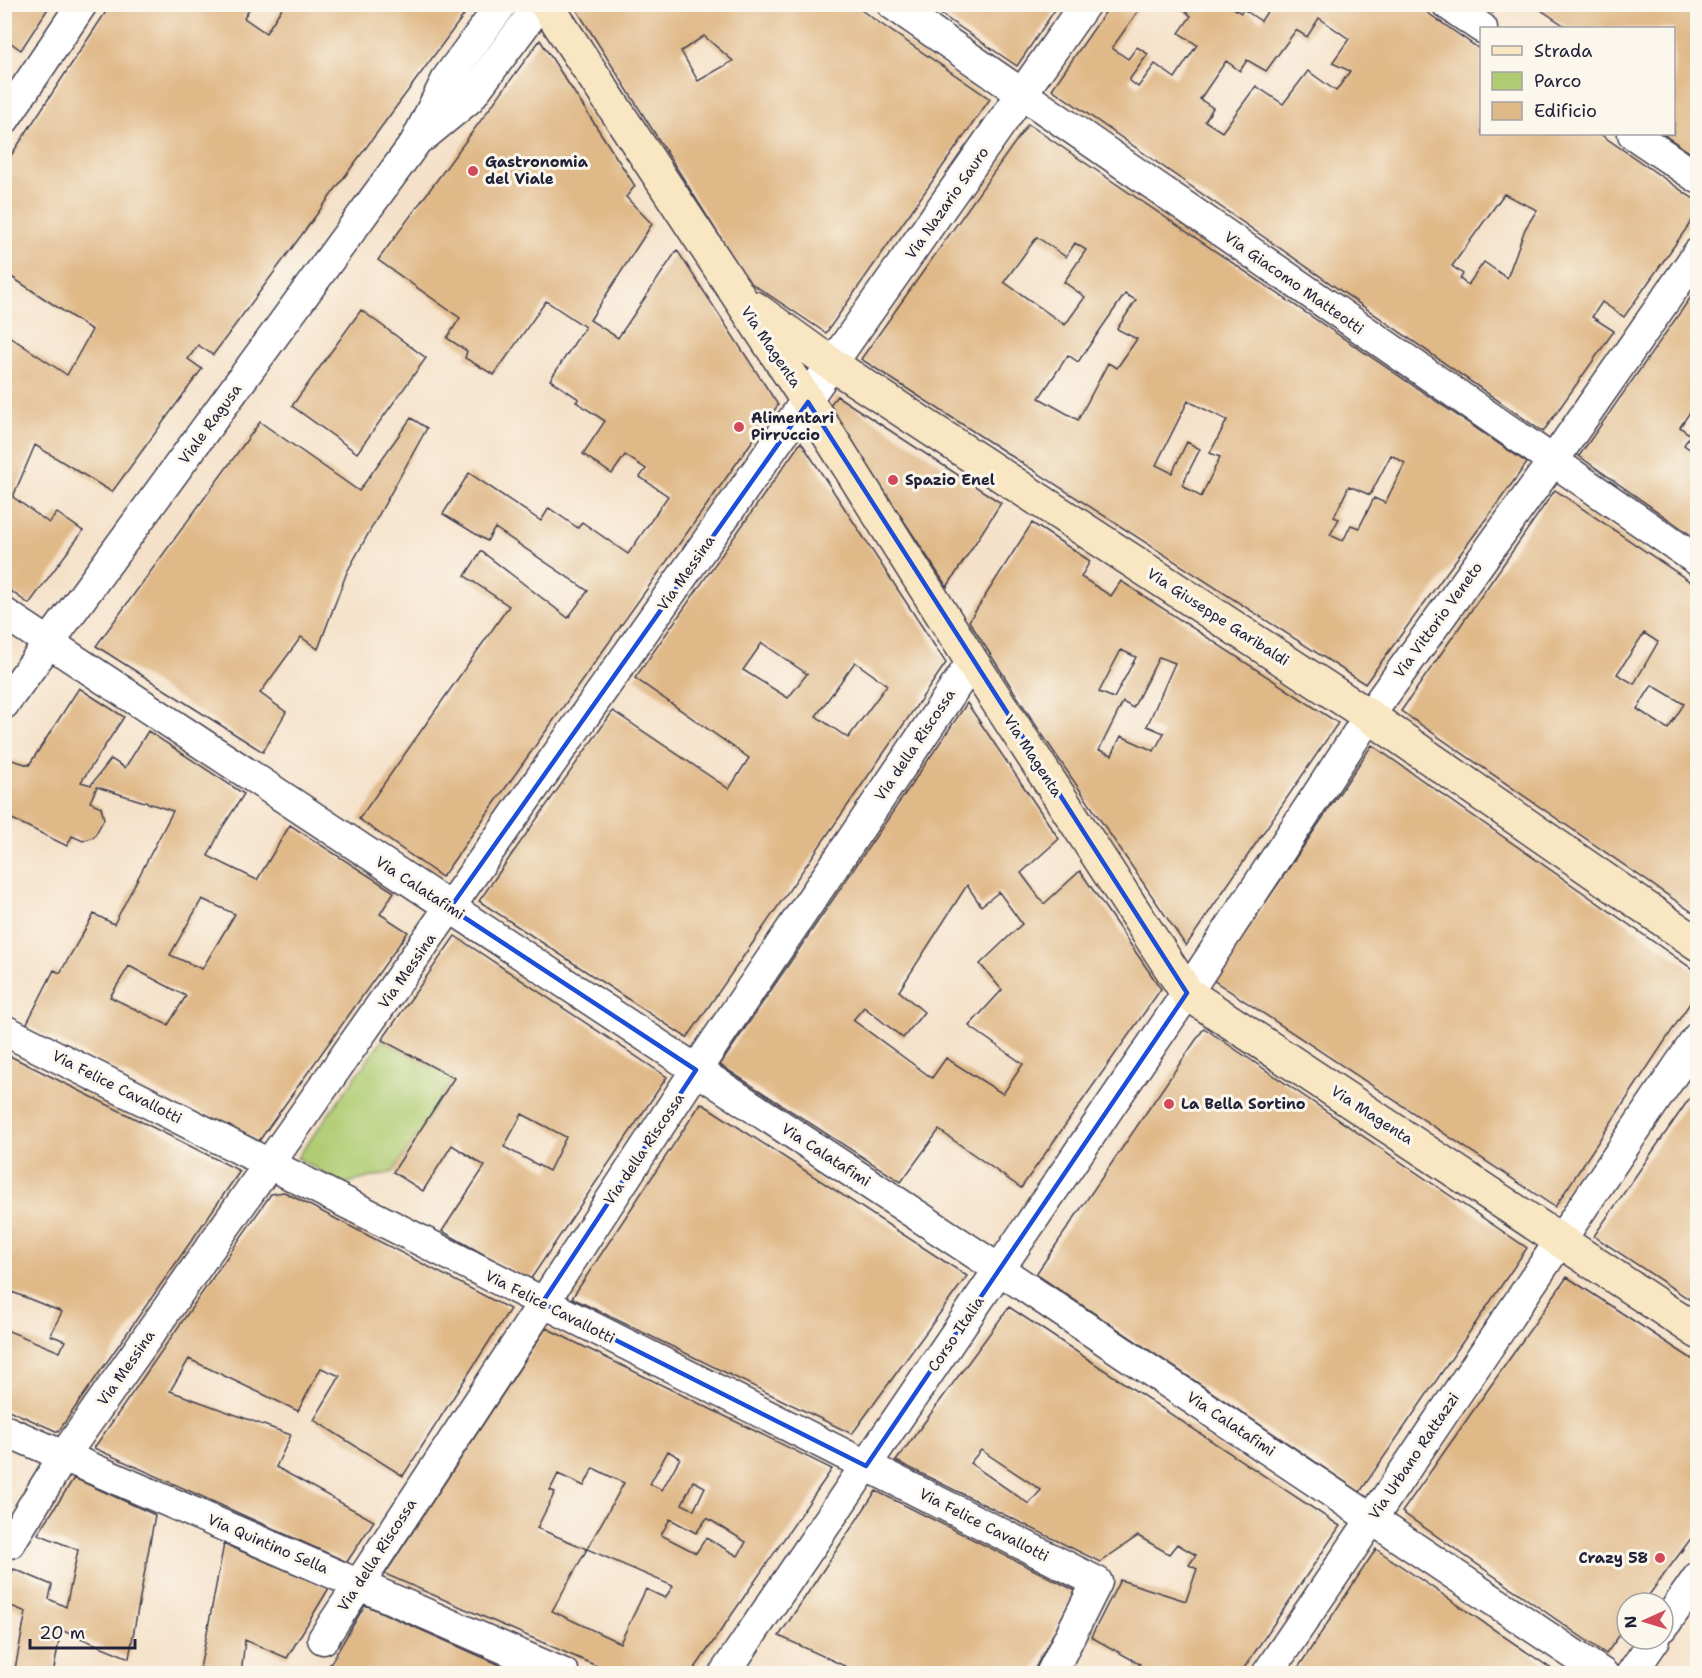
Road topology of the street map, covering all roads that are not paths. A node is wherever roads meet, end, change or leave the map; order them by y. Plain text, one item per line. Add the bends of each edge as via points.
1 (82, 4) edge
2 (502, 4) edge
3 (540, 4) edge
4 (546, 4) edge
5 (892, 4) edge
6 (1085, 4) edge
7 (1447, 4) edge
8 (1481, 27) edge
9 (1022, 96) junction
10 (4, 120) edge
11 (1634, 135) edge
12 (415, 143) junction
13 (1698, 178) edge
14 (1698, 253) edge
15 (736, 295) junction
16 (833, 365) junction
17 (808, 402) junction
18 (1553, 461) junction
19 (1698, 561) edge
20 (4, 613) edge
21 (49, 644) junction
22 (972, 662) junction
23 (4, 704) edge
24 (1369, 716) junction
25 (450, 908) junction
26 (1698, 944) edge
27 (1187, 993) junction
28 (4, 1030) edge
29 (1698, 1036) edge
30 (696, 1070) junction
31 (271, 1165) junction
32 (1560, 1239) junction
33 (1000, 1270) junction
34 (542, 1303) junction
35 (1698, 1332) edge
36 (4, 1430) edge
37 (63, 1457) junction
38 (866, 1466) junction
39 (1371, 1518) junction
40 (10, 1543) dead end
41 (1698, 1577) edge
42 (359, 1583) junction
43 (1675, 1610) edge
44 (322, 1639) dead end
45 (1647, 1651) edge
46 (1602, 1672) edge
47 (564, 1674) edge
48 (724, 1674) edge
49 (1051, 1674) edge
50 (1268, 1674) edge
51 (1631, 1674) edge

1 - 10 street
2 - 12 street via 448,77
3 - 12 street via 469,99
4 - 15 street, Via Magenta
5 - 9 street, Via Giacomo Matteotti
6 - 9 street, Via Nazario Sauro
7 - 8 street
9 - 16 street, Via Nazario Sauro
9 - 18 street, Via Giacomo Matteotti
11 - 13 street
12 - 21 street, Viale Ragusa
14 - 18 street, Via Vittorio Veneto
15 - 16 street, Via Giuseppe Garibaldi
15 - 17 street, Via Magenta
16 - 17 street, Via Nazario Sauro
16 - 24 street, Via Giuseppe Garibaldi
17 - 22 street, Via Magenta
17 - 25 street, Via Messina
18 - 19 street, Via Giacomo Matteotti
18 - 24 street, Via Vittorio Veneto
20 - 21 street, Via Calatafimi
21 - 23 street, Viale Ragusa
21 - 25 street, Via Calatafimi
22 - 27 street, Via Magenta
22 - 30 street, Via della Riscossa
24 - 26 street, Via Giuseppe Garibaldi
24 - 27 street, Via Vittorio Veneto
25 - 30 street, Via Calatafimi
25 - 31 street, Via Messina
27 - 32 street, Via Magenta
27 - 33 street, Corso Italia
28 - 31 street, Via Felice Cavallotti
29 - 32 street, Via Urbano Rattazzi
30 - 33 street, Via Calatafimi
30 - 34 street, Via della Riscossa
31 - 34 street, Via Felice Cavallotti
31 - 37 street, Via Messina
32 - 35 street, Via Magenta
32 - 39 street, Via Urbano Rattazzi
33 - 38 street, Corso Italia
33 - 39 street, Via Calatafimi
34 - 38 street, Via Felice Cavallotti
34 - 42 street, Via della Riscossa
36 - 37 street, Via Quintino Sella
37 - 40 street, Via Messina
37 - 42 street, Via Quintino Sella
38 - 48 street, Corso Italia
38 - 49 street, Via Felice Cavallotti via 1097,1582
39 - 46 street, Via Calatafimi
39 - 50 street, Via Urbano Rattazzi
41 - 43 street
42 - 44 street, Via della Riscossa
42 - 47 street, Via Quintino Sella
45 - 51 street

